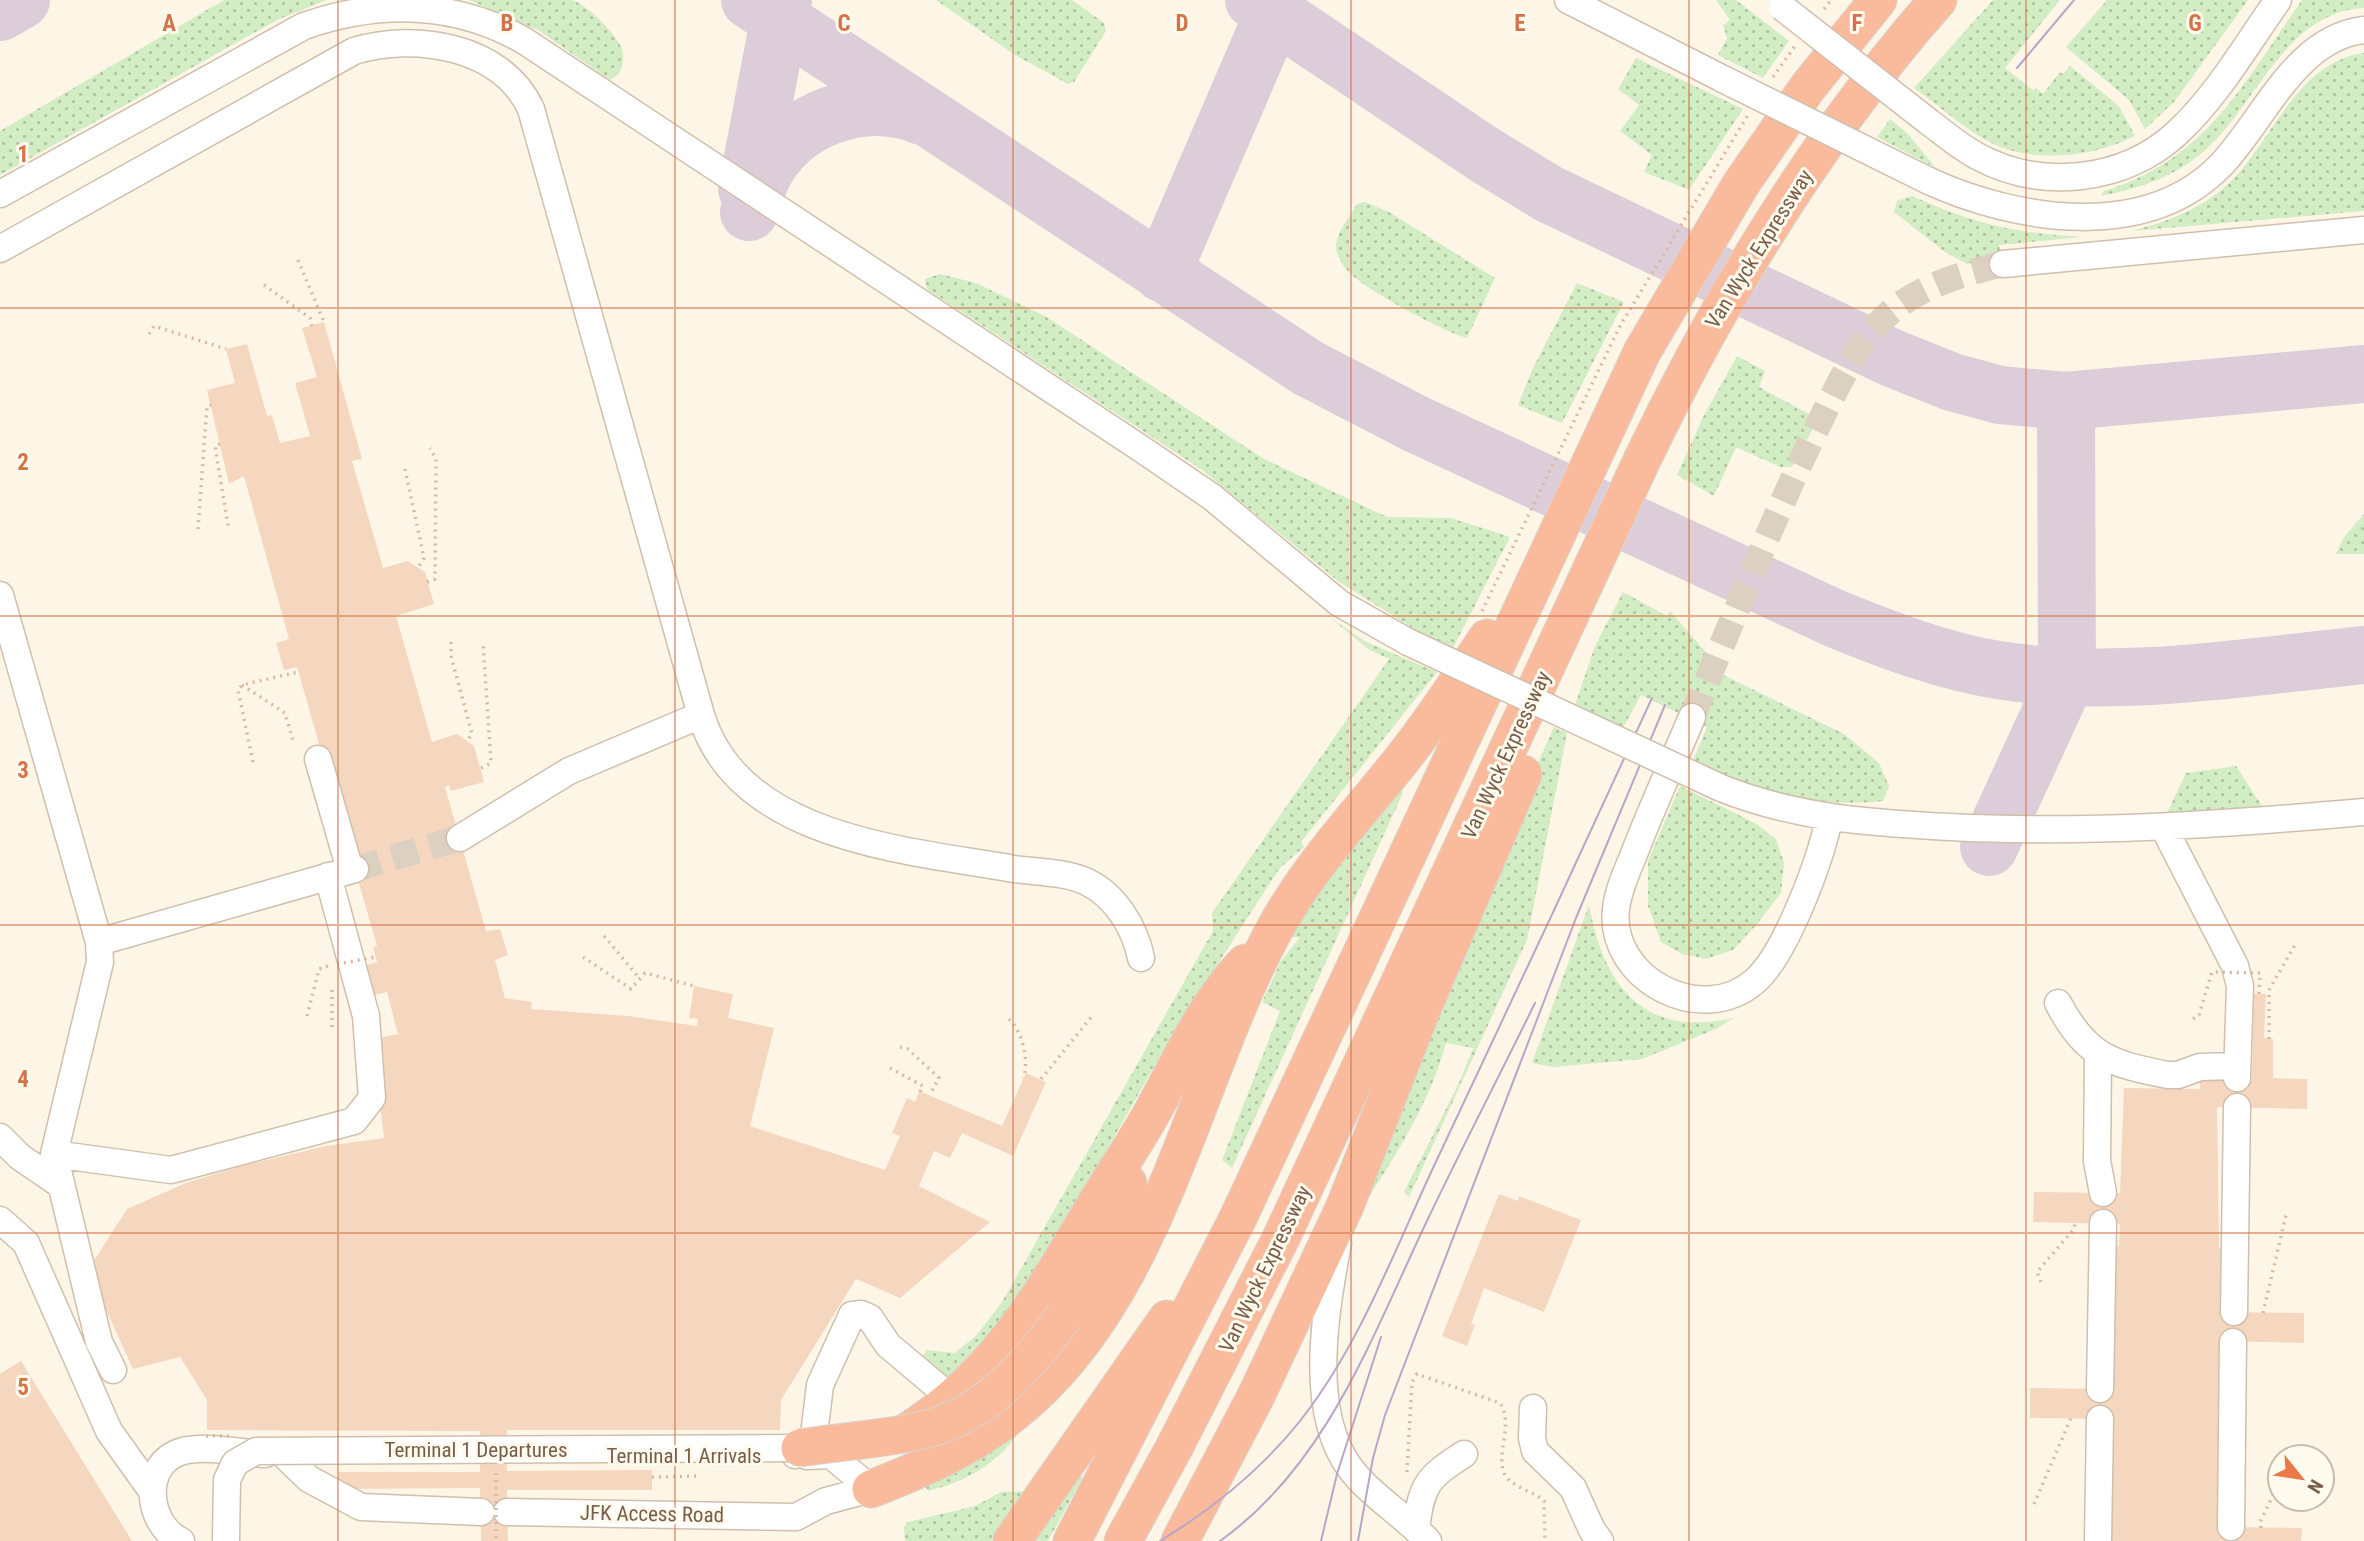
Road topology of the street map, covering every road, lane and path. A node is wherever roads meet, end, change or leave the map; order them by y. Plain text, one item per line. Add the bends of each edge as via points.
1 (1567, 0) edge
2 (1831, 0) edge
3 (1859, 0) edge
4 (1878, 0) edge
5 (1966, 0) edge
6 (1777, 4) edge
7 (2272, 6) edge
8 (1823, 10) dead end
9 (1928, 13) edge
10 (2364, 30) edge
11 (1800, 40) dead end
12 (1770, 82) dead end
13 (1808, 87) junction
14 (1755, 104) dead end
15 (0, 194) edge
16 (2364, 230) edge
17 (0, 249) edge
18 (298, 260) dead end
19 (2003, 264) tunnel mouth
20 (264, 285) dead end
21 (324, 322) dead end
22 (312, 326) dead end
23 (149, 334) dead end
24 (226, 349) dead end
25 (211, 405) dead end
26 (220, 444) dead end
27 (430, 447) dead end
28 (405, 468) dead end
29 (228, 526) dead end
30 (198, 529) dead end
31 (1541, 564) junction
32 (418, 568) dead end
33 (428, 582) dead end
34 (0, 595) edge
35 (1576, 603) junction
36 (1479, 618) dead end
37 (451, 642) dead end
38 (483, 642) dead end
39 (298, 672) dead end
40 (242, 685) junction
41 (701, 715) junction
42 (1692, 717) tunnel mouth
43 (467, 741) dead end
44 (294, 744) dead end
45 (318, 758) dead end
46 (253, 762) dead end
47 (481, 768) dead end
48 (2364, 812) edge
49 (1829, 819) junction
50 (2164, 828) junction
51 (460, 838) tunnel mouth
52 (344, 872) junction
53 (1272, 935) junction
54 (604, 936) dead end
55 (99, 942) junction
56 (2295, 943) dead end
57 (376, 957) dead end
58 (583, 957) dead end
59 (1141, 958) dead end
60 (331, 965) junction
61 (640, 979) junction
62 (694, 986) dead end
63 (2259, 994) dead end
64 (2058, 1003) dead end
65 (1093, 1015) dead end
66 (307, 1016) dead end
67 (1009, 1019) dead end
68 (2193, 1019) dead end
69 (332, 1027) dead end
70 (2269, 1039) dead end
71 (900, 1047) dead end
72 (2098, 1055) junction
73 (890, 1068) dead end
74 (1023, 1078) dead end
75 (1041, 1079) dead end
76 (930, 1095) dead end
77 (918, 1096) dead end
78 (2237, 1108) dead end
79 (1154, 1110) junction
80 (0, 1137) edge
81 (54, 1154) junction
82 (61, 1185) junction
83 (2103, 1193) dead end
84 (1345, 1206) junction
85 (2286, 1215) dead end
86 (1238, 1218) junction
87 (0, 1220) edge
88 (2075, 1223) dead end
89 (2103, 1223) dead end
90 (2041, 1282) dead end
91 (2234, 1312) dead end
92 (2263, 1312) dead end
93 (2234, 1342) dead end
94 (114, 1370) dead end
95 (2100, 1389) dead end
96 (951, 1398) junction
97 (1533, 1408) dead end
98 (2071, 1418) dead end
99 (2100, 1419) dead end
100 (809, 1453) junction
101 (1464, 1454) dead end
102 (284, 1455) junction
103 (496, 1472) dead end
104 (701, 1476) dead end
105 (652, 1477) dead end
106 (871, 1489) junction
107 (152, 1491) junction
108 (2034, 1504) dead end
109 (2266, 1510) edge
110 (481, 1512) dead end
111 (507, 1512) dead end
112 (2231, 1527) dead end
113 (2261, 1528) dead end
114 (1422, 1534) edge
115 (181, 1541) edge
116 (226, 1541) edge
117 (496, 1541) edge
118 (1012, 1541) edge
119 (1072, 1541) edge
120 (1123, 1541) edge
121 (1180, 1541) edge
122 (1601, 1541) edge
123 (2098, 1541) edge

1 - 10 street, bridge via 1929,181 1972,199 2034,214 2095,216 2156,204 2193,187 2221,164 2318,47 2343,34
2 - 8 path
3 - 13 highway
4 - 13 highway
5 - 9 highway
6 - 7 street, bridge via 1977,156 2017,172 2070,177 2120,168 2149,155 2184,126
9 - 35 highway, Van Wyck Expressway via 1794,189 1734,286 1658,426
11 - 12 path
13 - 31 highway via 1681,281 1624,387
14 - 36 path via 1620,326
15 - 49 street, bridge via 259,49 328,18 369,8 416,7 483,21 543,53 1140,448 1212,497 1339,603 1408,642 1721,788 1776,808
16 - 19 street
17 - 41 street via 354,51 391,43 429,45 500,68 531,109
18 - 21 path
20 - 22 path via 310,318
23 - 24 path via 154,326
25 - 30 path via 207,406
26 - 29 path via 215,446
27 - 33 path via 436,459 435,579
28 - 32 path via 424,558
31 - 53 highway via 1396,766 1323,855
31 - 86 highway
34 - 55 street
35 - 84 highway via 1579,647 1422,1009
35 - 120 highway, Van Wyck Expressway via 1292,1214
37 - 43 path via 472,734
38 - 47 path via 491,763
39 - 40 path
40 - 44 path via 285,713
40 - 46 path via 238,690
41 - 51 street via 569,771
41 - 59 street via 711,743 736,777 778,807 856,839 1086,882 1128,921
42 - 49 street via 1644,828 1616,910 1626,955 1655,985 1698,1000 1726,997 1754,982 1784,939 1819,857
45 - 52 street
48 - 50 street
49 - 50 street via 1998,830
50 - 72 street via 2235,965 2240,986 2237,1072 2200,1067 2168,1075
52 - 55 street
52 - 81 street via 366,1016 372,1098 354,1121 170,1170
53 - 79 highway via 1221,989
53 - 106 highway via 1156,1214 1119,1283 1076,1348 1030,1400 986,1433 942,1459
54 - 61 path
55 - 81 street via 100,962
56 - 70 path via 2269,990
57 - 60 path, bridge
58 - 61 path via 631,989
60 - 66 path via 319,969
60 - 69 path
61 - 62 path via 645,973
63 - 68 path, bridge via 2260,973 2212,972 2199,1015
64 - 72 street via 2075,1033
65 - 75 path
67 - 74 path via 1017,1025 1028,1068
71 - 76 path via 939,1078
72 - 83 street via 2097,1161
73 - 77 path via 923,1086
78 - 91 street
79 - 96 highway via 1041,1297 993,1359
79 - 100 highway, bridge via 1105,1243 1064,1316 1003,1387 953,1420
80 - 82 street
81 - 82 street
82 - 94 street via 99,1342
84 - 114 street via 1326,1304 1324,1343 1332,1428 1352,1471
84 - 121 highway via 1257,1394
85 - 92 path
86 - 118 highway
86 - 119 highway
87 - 107 street via 26,1243 109,1432
88 - 90 path via 2037,1272
89 - 95 street
93 - 112 street
96 - 100 highway via 880,1447
96 - 100 street via 888,1345 870,1318 852,1315 820,1385
97 - 122 street via 1535,1451 1573,1488
98 - 108 path
99 - 123 street
100 - 102 street, Terminal 1 Arrivals
100 - 106 street
100 - 116 street, Terminal 1 Departures, bridge via 256,1451 235,1463 227,1480
101 - 114 street via 1425,1485
102 - 107 street via 181,1452 159,1471
102 - 110 street via 309,1479 361,1507
103 - 117 path, bridge
104 - 105 path
106 - 111 street, JFK Access Road via 826,1501 796,1517
107 - 115 street via 156,1516
109 - 113 path

